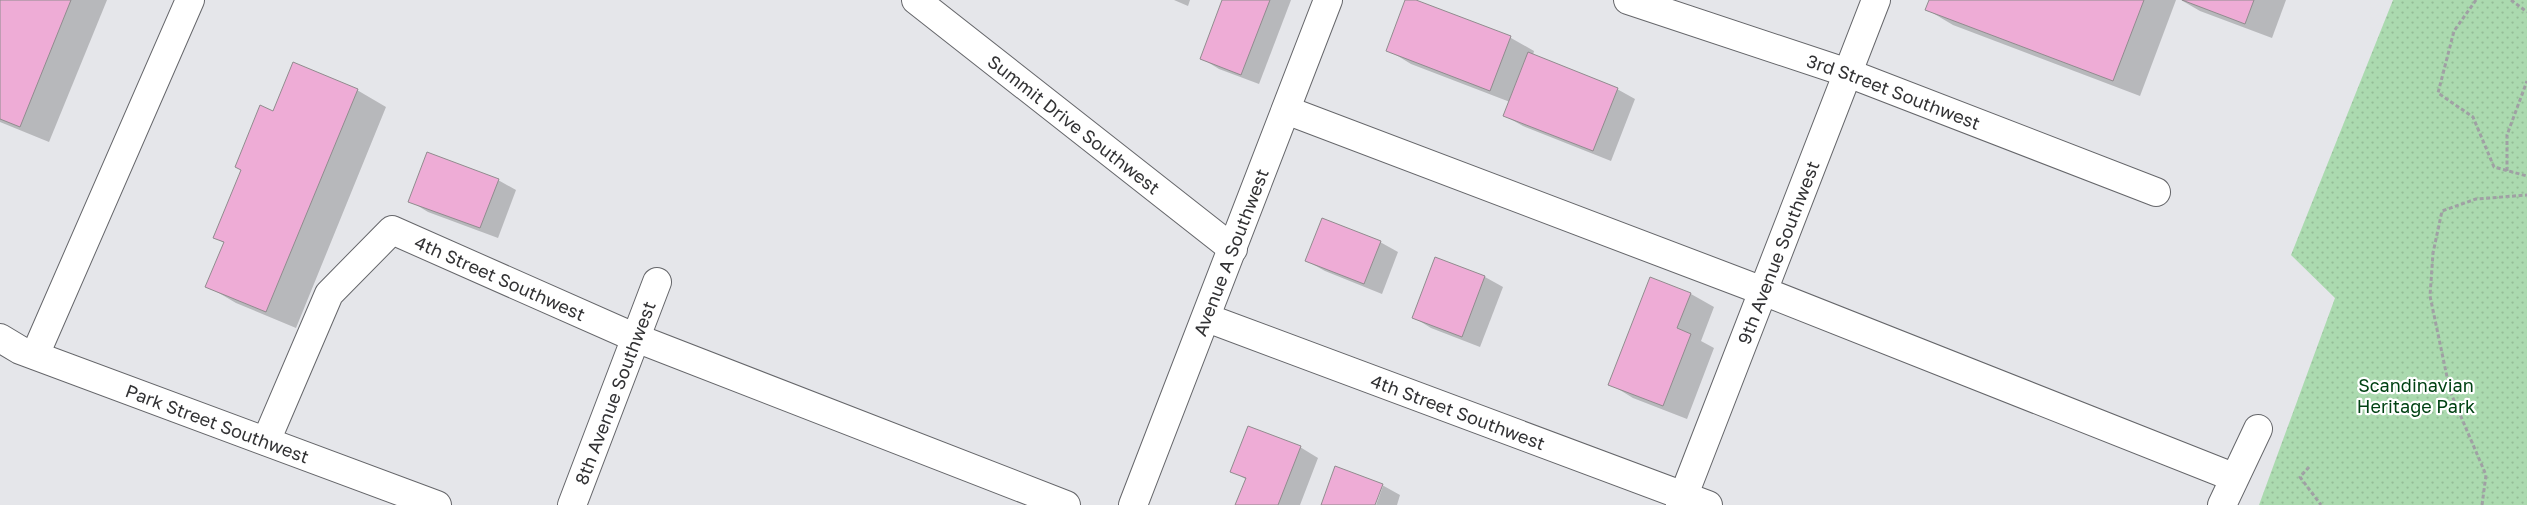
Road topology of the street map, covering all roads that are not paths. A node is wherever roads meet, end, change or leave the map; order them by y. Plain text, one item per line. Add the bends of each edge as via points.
1 (190, 0) edge
2 (916, 0) edge
3 (1328, 0) edge
4 (1628, 0) edge
5 (1876, 0) edge
6 (1848, 73) junction
7 (1286, 110) junction
8 (2156, 192) dead end
9 (1233, 249) junction
10 (657, 282) dead end
11 (1763, 291) junction
12 (1207, 318) junction
13 (0, 338) edge
14 (636, 338) junction
15 (36, 356) junction
16 (2258, 429) dead end
17 (266, 441) junction
18 (2233, 477) junction
19 (1691, 502) edge
20 (438, 505) edge
21 (572, 505) edge
22 (1066, 505) edge
23 (1133, 505) edge
24 (2222, 505) edge

1 - 15 street
2 - 9 street, Summit Drive Southwest
3 - 7 street, Avenue A Southwest
4 - 6 street, 3rd Street Southwest
5 - 6 street, 9th Avenue Southwest
6 - 8 street, 3rd Street Southwest
6 - 11 street, 9th Avenue Southwest
7 - 9 street, Avenue A Southwest
7 - 11 street
9 - 12 street, Avenue A Southwest
10 - 14 street, 8th Avenue Southwest
11 - 18 street
11 - 19 street, 9th Avenue Southwest
12 - 19 street, 4th Street Southwest
12 - 23 street, Avenue A Southwest
13 - 15 street, Park Street Southwest
14 - 17 street, 4th Street Southwest via 392,230 330,294
14 - 21 street, 8th Avenue Southwest
14 - 22 street
15 - 17 street, Park Street Southwest
16 - 18 street
17 - 20 street, Park Street Southwest
18 - 24 street

